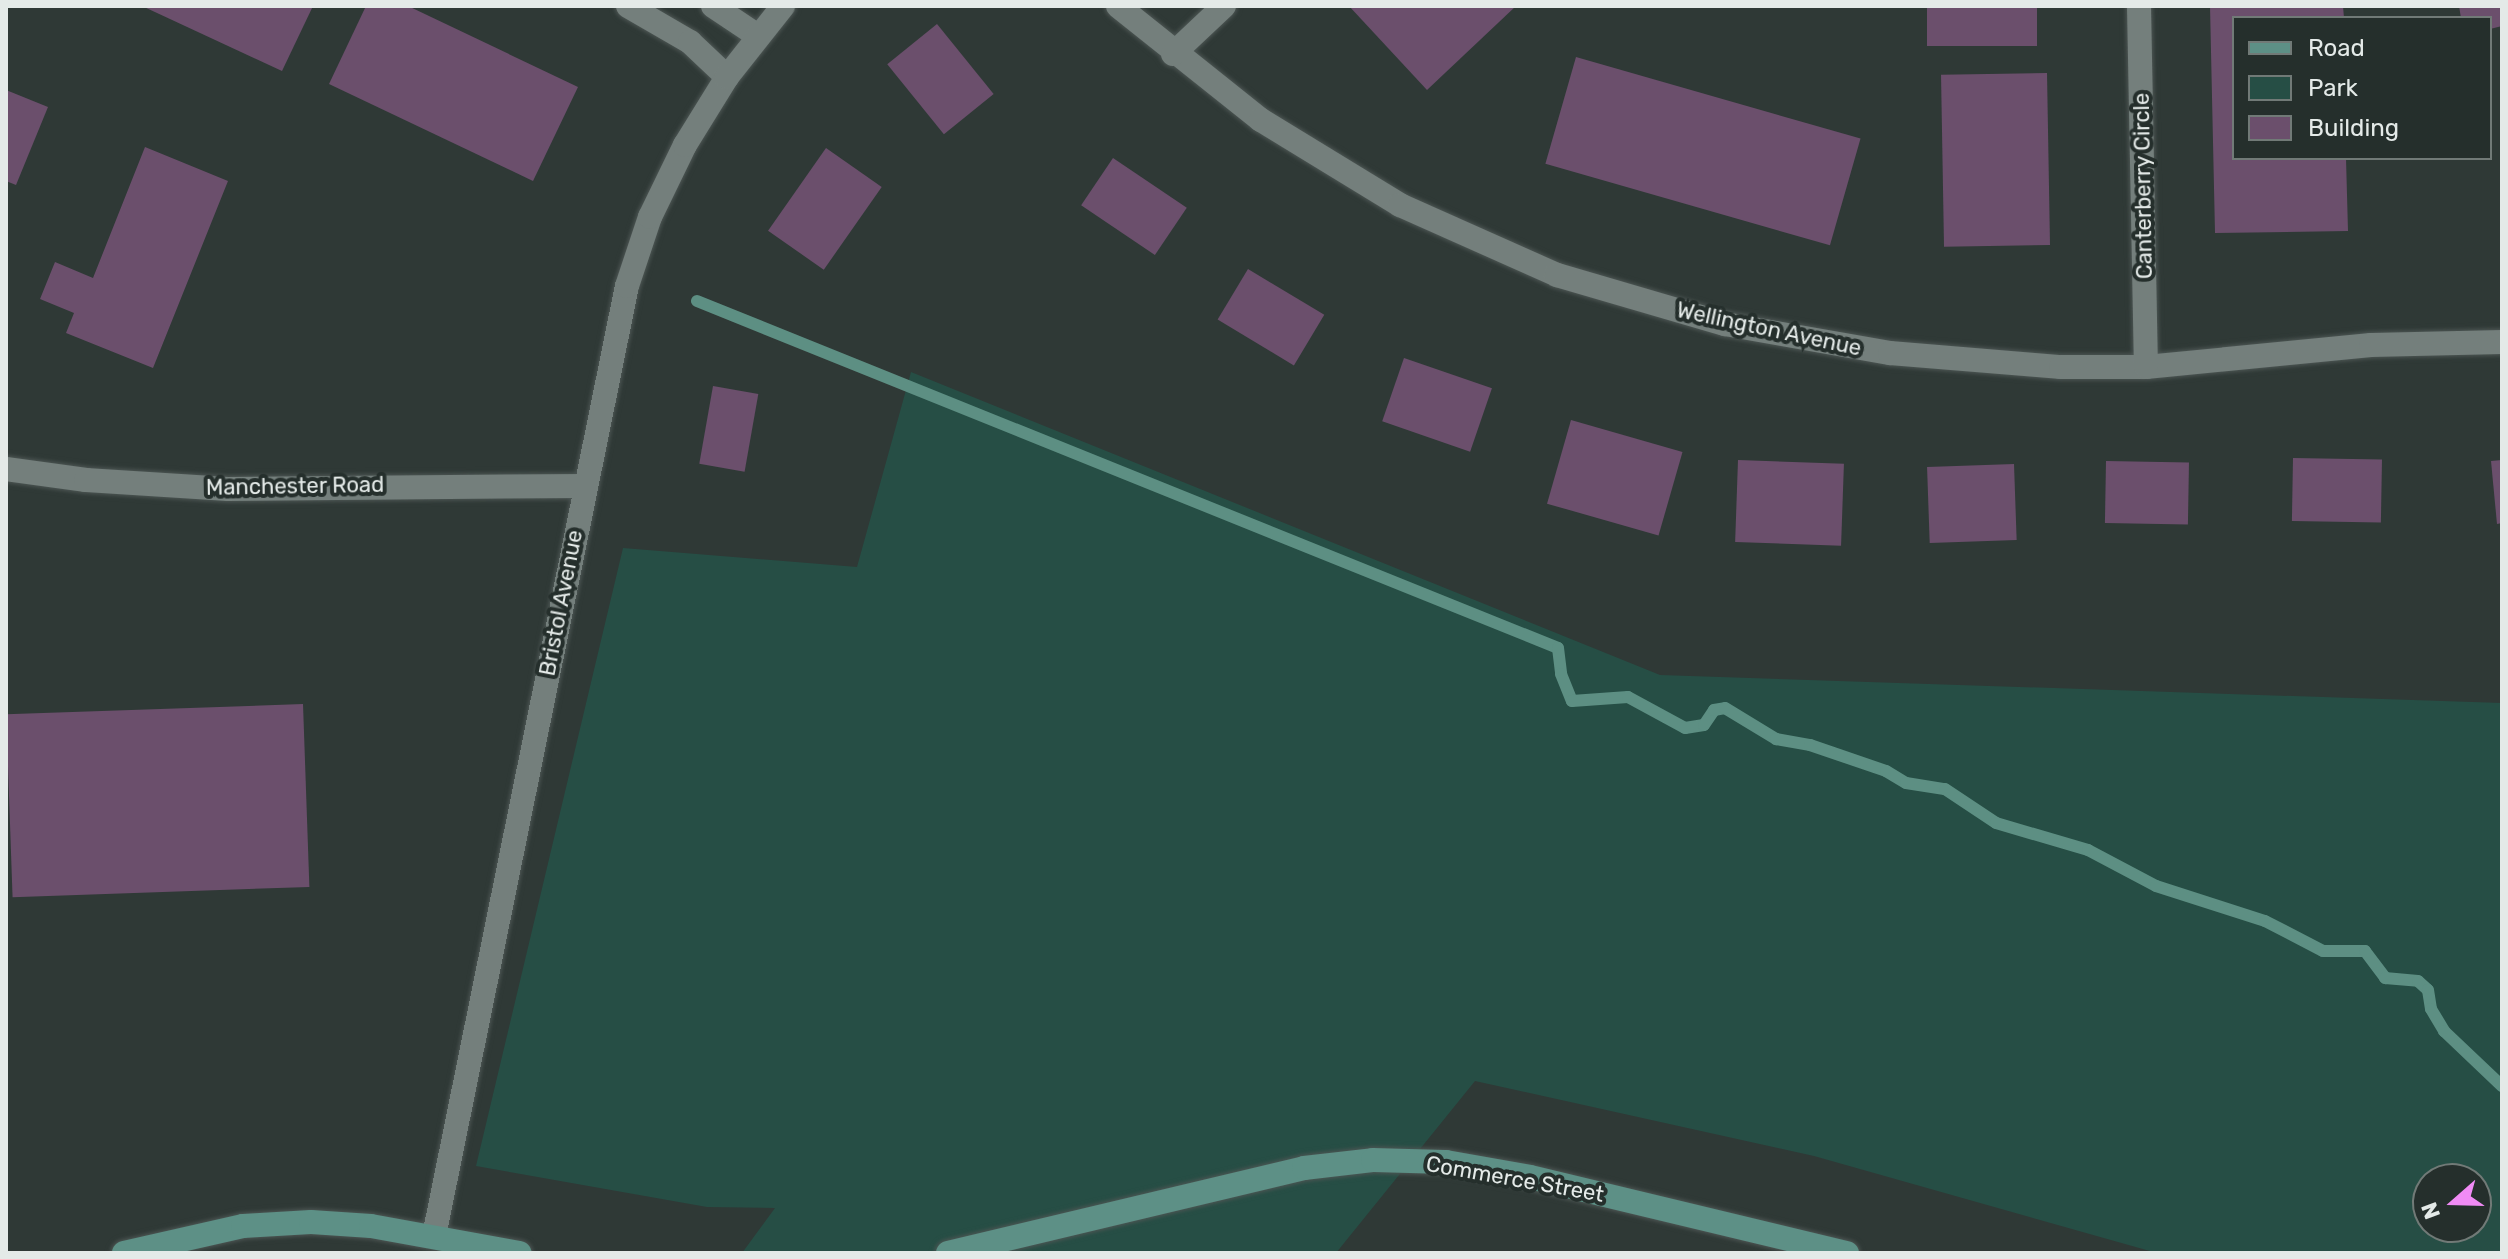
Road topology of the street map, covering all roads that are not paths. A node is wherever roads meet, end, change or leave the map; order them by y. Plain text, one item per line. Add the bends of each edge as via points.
1 (628, 6) edge
2 (713, 6) edge
3 (783, 6) edge
4 (1118, 6) edge
5 (1224, 6) edge
6 (2139, 6) edge
7 (758, 36) junction
8 (1173, 54) junction
9 (727, 77) junction
10 (2502, 342) edge
11 (2146, 367) junction
12 (6, 469) edge
13 (585, 486) junction
14 (434, 1236) junction
15 (124, 1253) edge
16 (520, 1253) edge
17 (948, 1253) edge
18 (1847, 1253) edge

1 - 9 street via 690,42
2 - 7 street
3 - 7 street, Bristol Avenue
4 - 8 street, Wellington Avenue
5 - 8 street
6 - 11 street, Canterberry Circle
7 - 9 street, Bristol Avenue
8 - 11 street, Wellington Avenue via 1326,164 1474,241 1557,275 1725,324 1805,340 2048,366
9 - 13 street, Bristol Avenue via 685,145 650,217 624,299
10 - 11 street, Wellington Avenue via 2371,345
12 - 13 street, Manchester Road via 228,489
13 - 14 street, Bristol Avenue
14 - 15 street via 371,1226 243,1226
14 - 16 street
17 - 18 street, Commerce Street via 1304,1168 1373,1160 1446,1162 1530,1177

